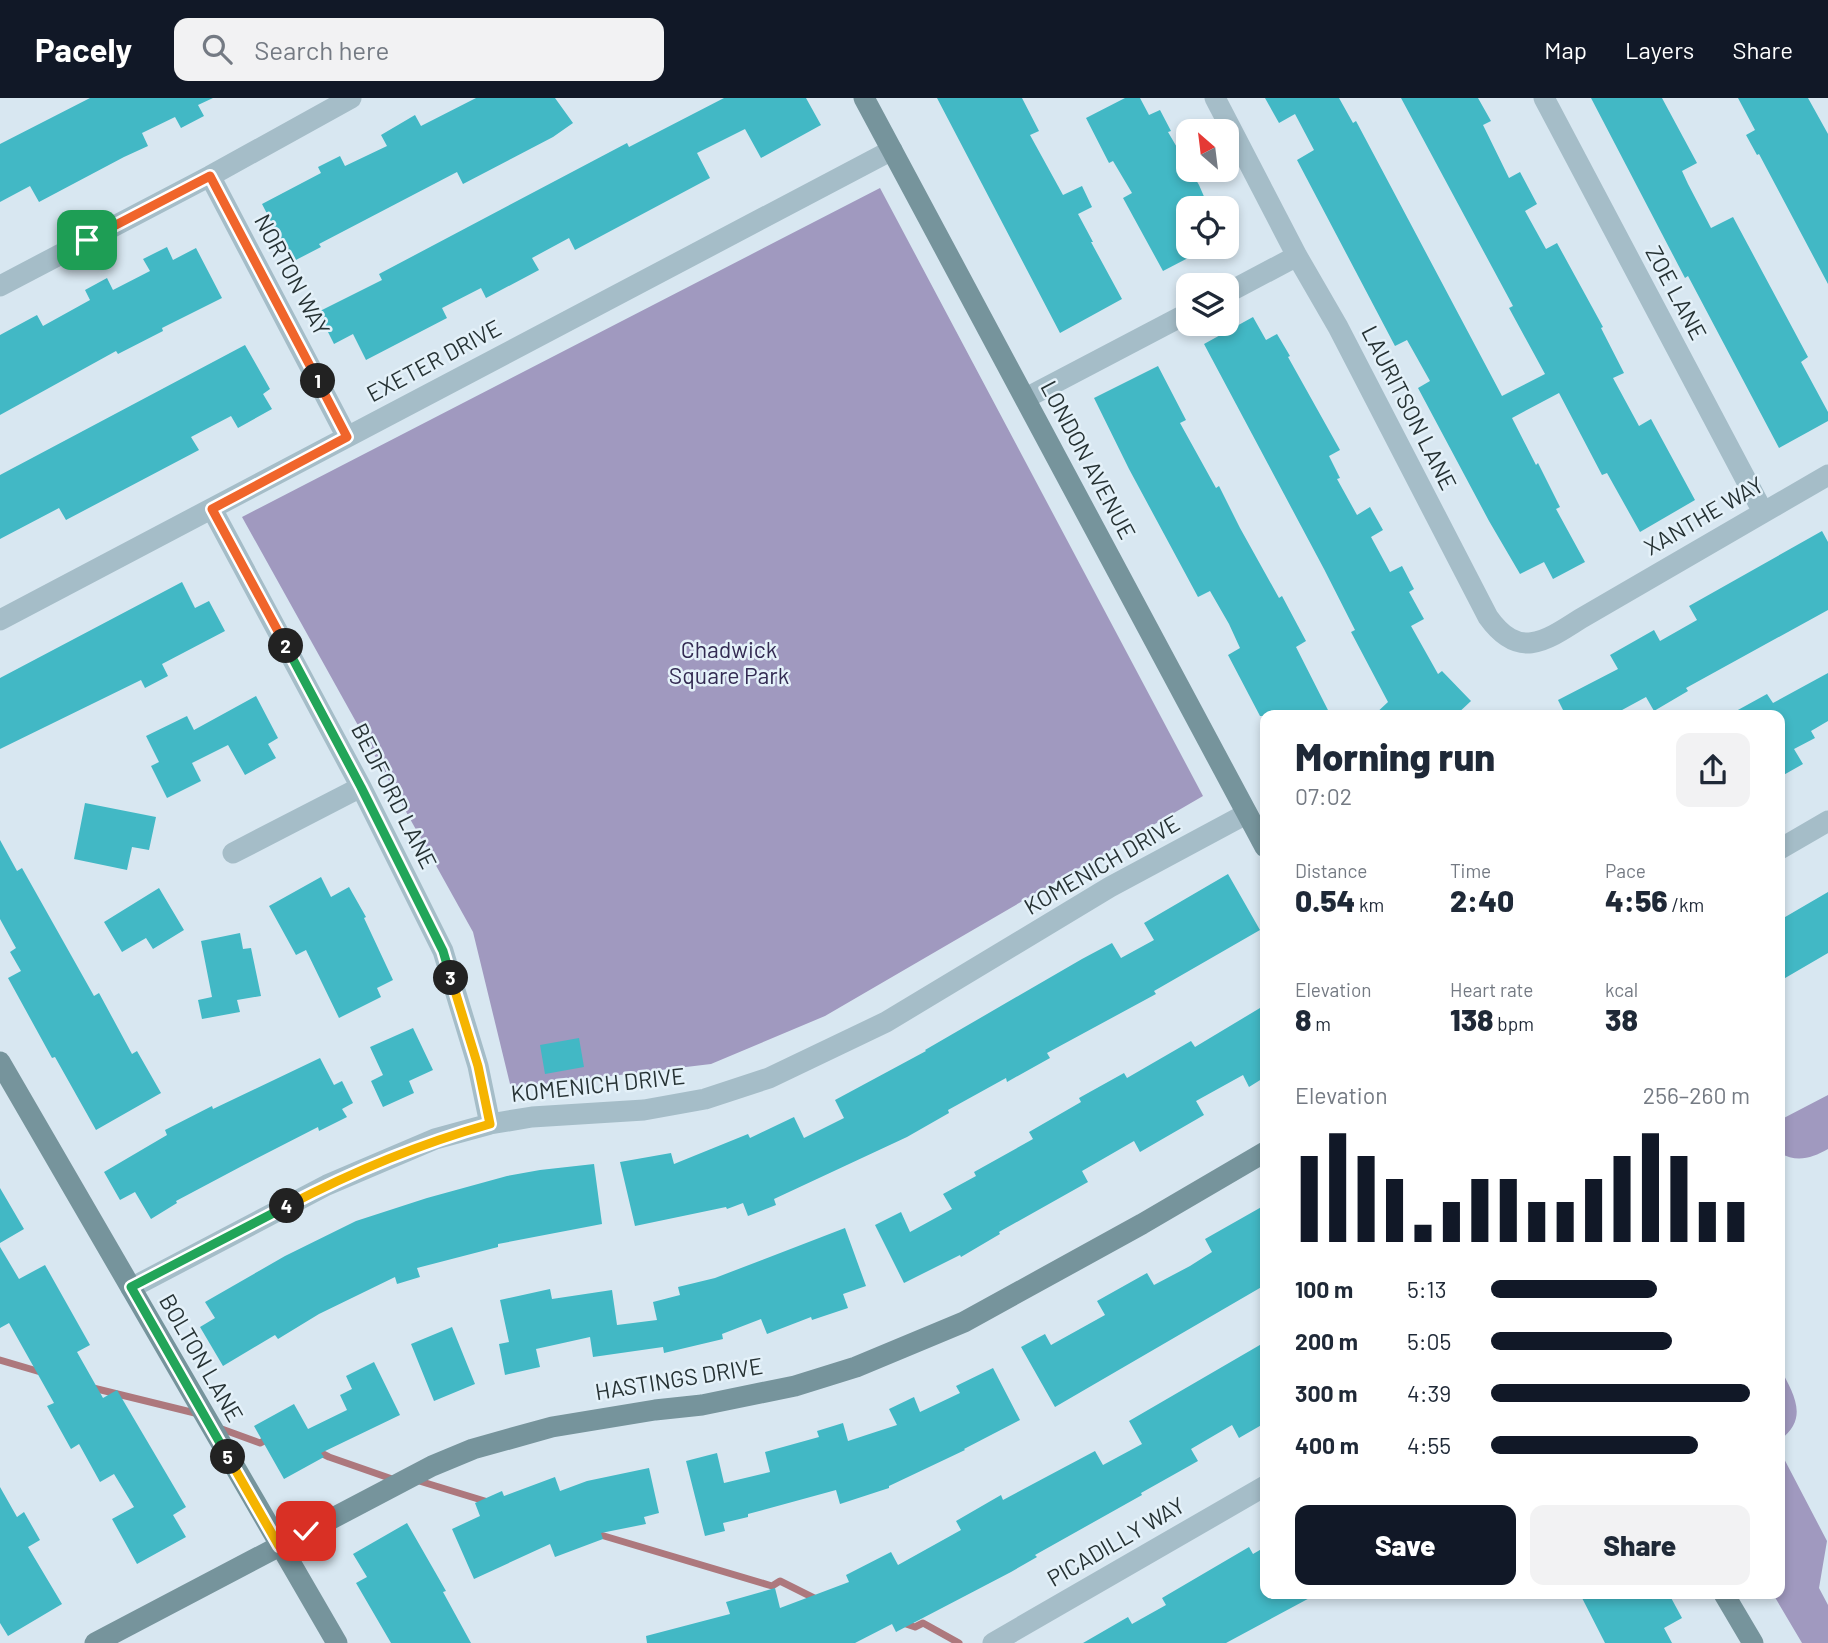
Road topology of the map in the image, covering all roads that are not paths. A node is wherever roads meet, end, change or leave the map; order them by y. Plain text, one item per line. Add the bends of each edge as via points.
1 (351, 98) edge
2 (864, 98) edge
3 (1215, 98) edge
4 (1544, 98) edge
5 (892, 150) junction
6 (210, 176) junction
7 (1297, 257) junction
8 (0, 286) edge
9 (1239, 287) edge
10 (1176, 319) edge
11 (1026, 398) junction
12 (347, 437) junction
13 (1828, 475) edge
14 (212, 509) junction
15 (1763, 512) junction
16 (1608, 603) joint
17 (0, 620) edge
18 (361, 787) junction
19 (1246, 814) junction
20 (1828, 821) edge
21 (1260, 838) edge
22 (1785, 846) edge
23 (233, 853) dead end
24 (0, 1062) edge
25 (490, 1124) junction
26 (1260, 1155) edge
27 (131, 1287) junction
28 (1260, 1489) edge
29 (279, 1546) junction
30 (1727, 1599) edge
31 (95, 1643) edge
32 (337, 1643) edge
33 (992, 1643) edge
34 (1753, 1643) edge

1 - 6 street
2 - 5 street, LONDON AVENUE
3 - 7 street, LAURITSON LANE
4 - 15 street, ZOE LANE
5 - 11 street, LONDON AVENUE
5 - 12 street, EXETER DRIVE
6 - 8 street
6 - 12 street, NORTON WAY
7 - 9 street
7 - 16 street, LAURITSON LANE via 1499,632 1525,644 1548,640
10 - 11 street
11 - 19 street, LONDON AVENUE
12 - 14 street, EXETER DRIVE
13 - 15 street, XANTHE WAY
14 - 17 street, EXETER DRIVE
14 - 18 street, BEDFORD LANE
15 - 16 street, XANTHE WAY
18 - 23 street
18 - 25 street, BEDFORD LANE via 443,951 478,1066
19 - 21 street, LONDON AVENUE
19 - 25 street, KOMENICH DRIVE via 1110,887 886,1023 769,1078 705,1099 644,1110
20 - 22 street
24 - 27 street, BOLTON LANE
25 - 27 street, KOMENICH DRIVE via 435,1139 327,1185
26 - 29 street, HASTINGS DRIVE via 964,1322 856,1367 795,1387 552,1427 473,1449
27 - 29 street, BOLTON LANE
28 - 33 street, PICADILLY WAY
29 - 31 street, HASTINGS DRIVE
29 - 32 street, BOLTON LANE
30 - 34 street

